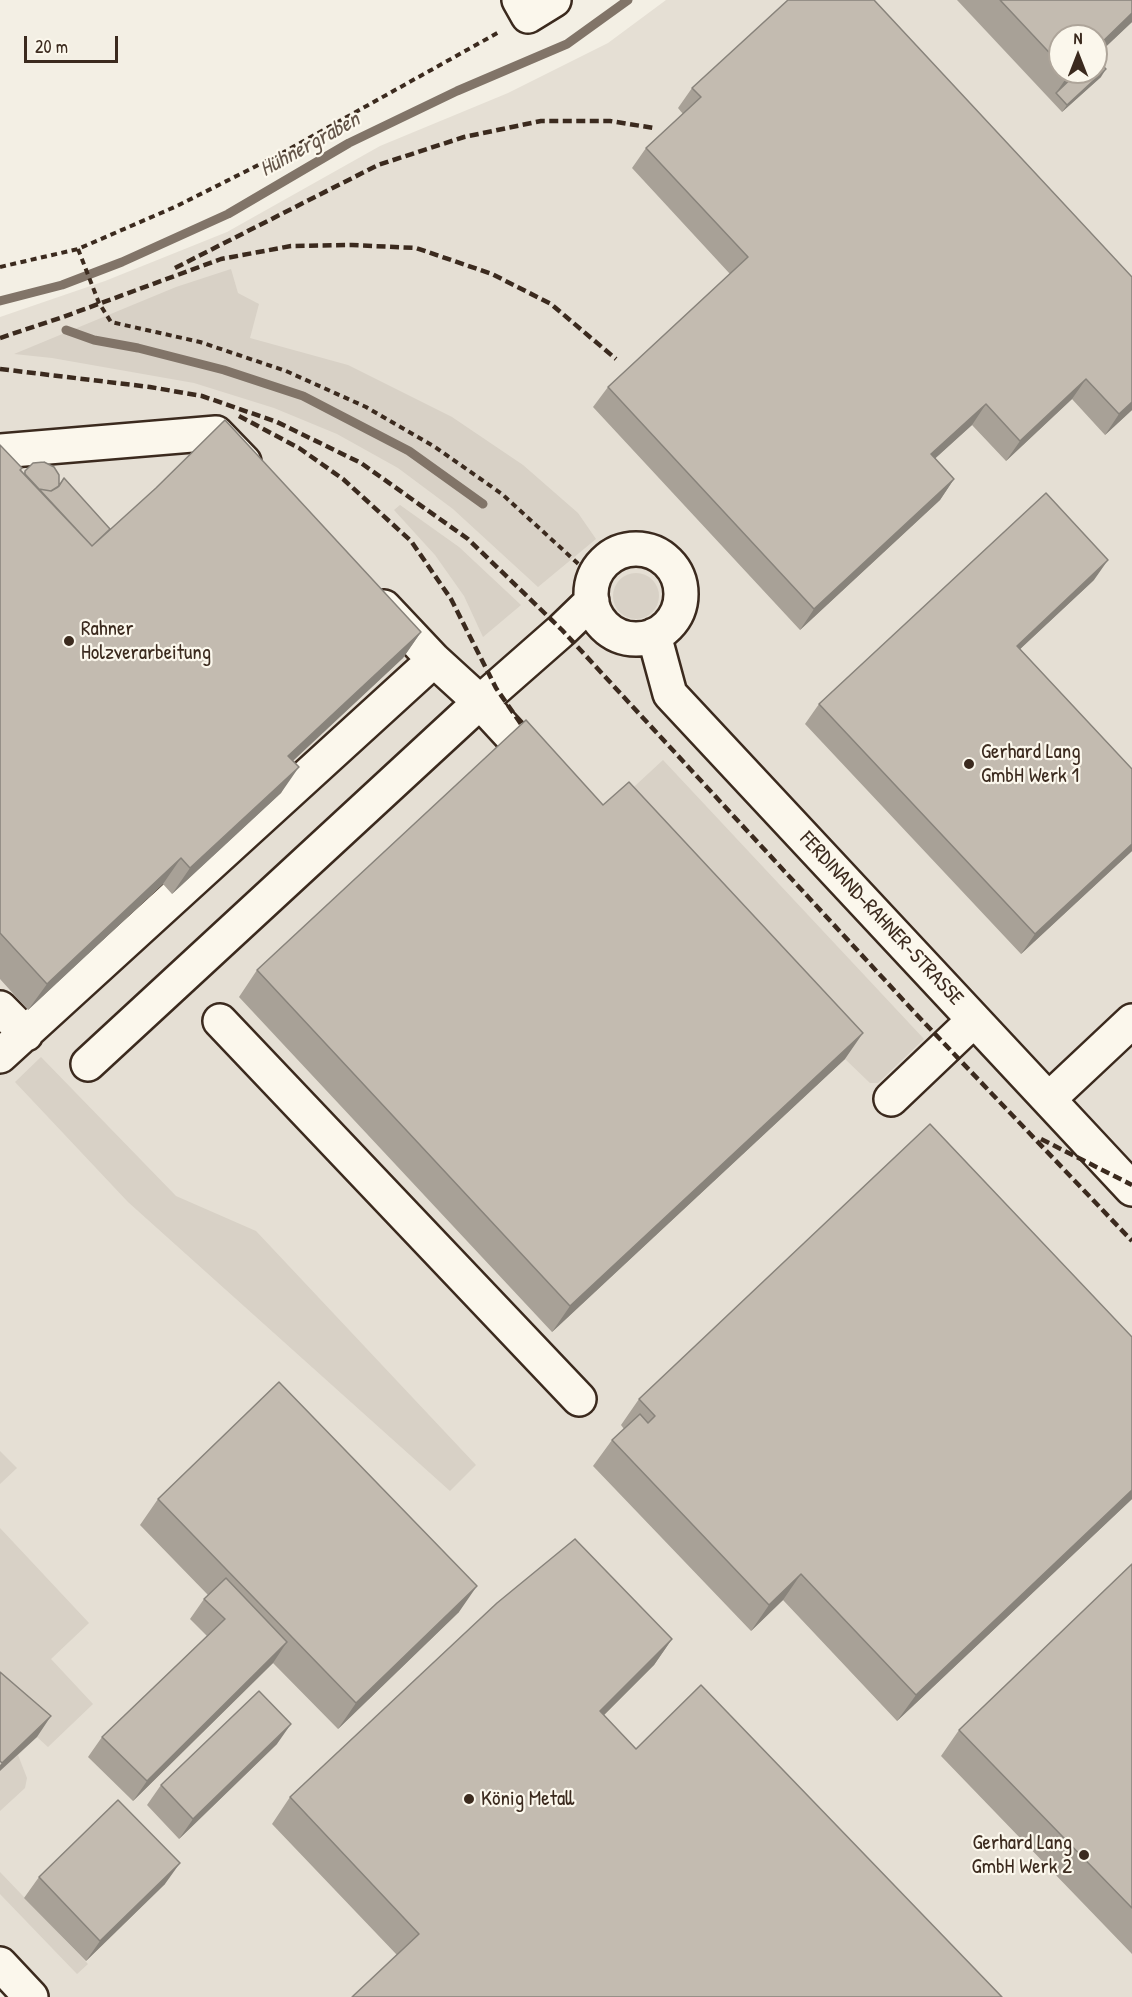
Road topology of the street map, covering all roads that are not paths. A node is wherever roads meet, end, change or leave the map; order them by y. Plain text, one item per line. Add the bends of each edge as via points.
1 (0, 451) edge
2 (265, 483) edge
3 (362, 584) edge
4 (593, 589) junction
5 (654, 635) junction
6 (434, 660) junction
7 (480, 702) junction
8 (559, 787) edge
9 (0, 1008) edge
10 (974, 1020) junction
11 (220, 1021) dead end
12 (1132, 1021) edge
13 (26, 1034) junction
14 (0, 1056) edge
15 (88, 1064) dead end
16 (891, 1098) dead end
17 (1049, 1099) junction
18 (1132, 1189) edge
19 (579, 1399) dead end
20 (0, 1964) edge
21 (32, 1997) edge

1 - 2 street via 216,433
3 - 6 street
4 - 5 street via 601,622 631,639
4 - 5 street via 600,568 618,553 640,549 662,558 677,576 681,598 672,620
4 - 7 street via 562,630
5 - 10 street, FERDINAND-RAHNER-STRASSE via 670,694
6 - 7 street
6 - 13 street
7 - 8 street
7 - 15 street
9 - 13 street
10 - 16 street
10 - 17 street, FERDINAND-RAHNER-STRASSE
11 - 19 street
12 - 17 street
13 - 14 street
17 - 18 street, FERDINAND-RAHNER-STRASSE
20 - 21 street

